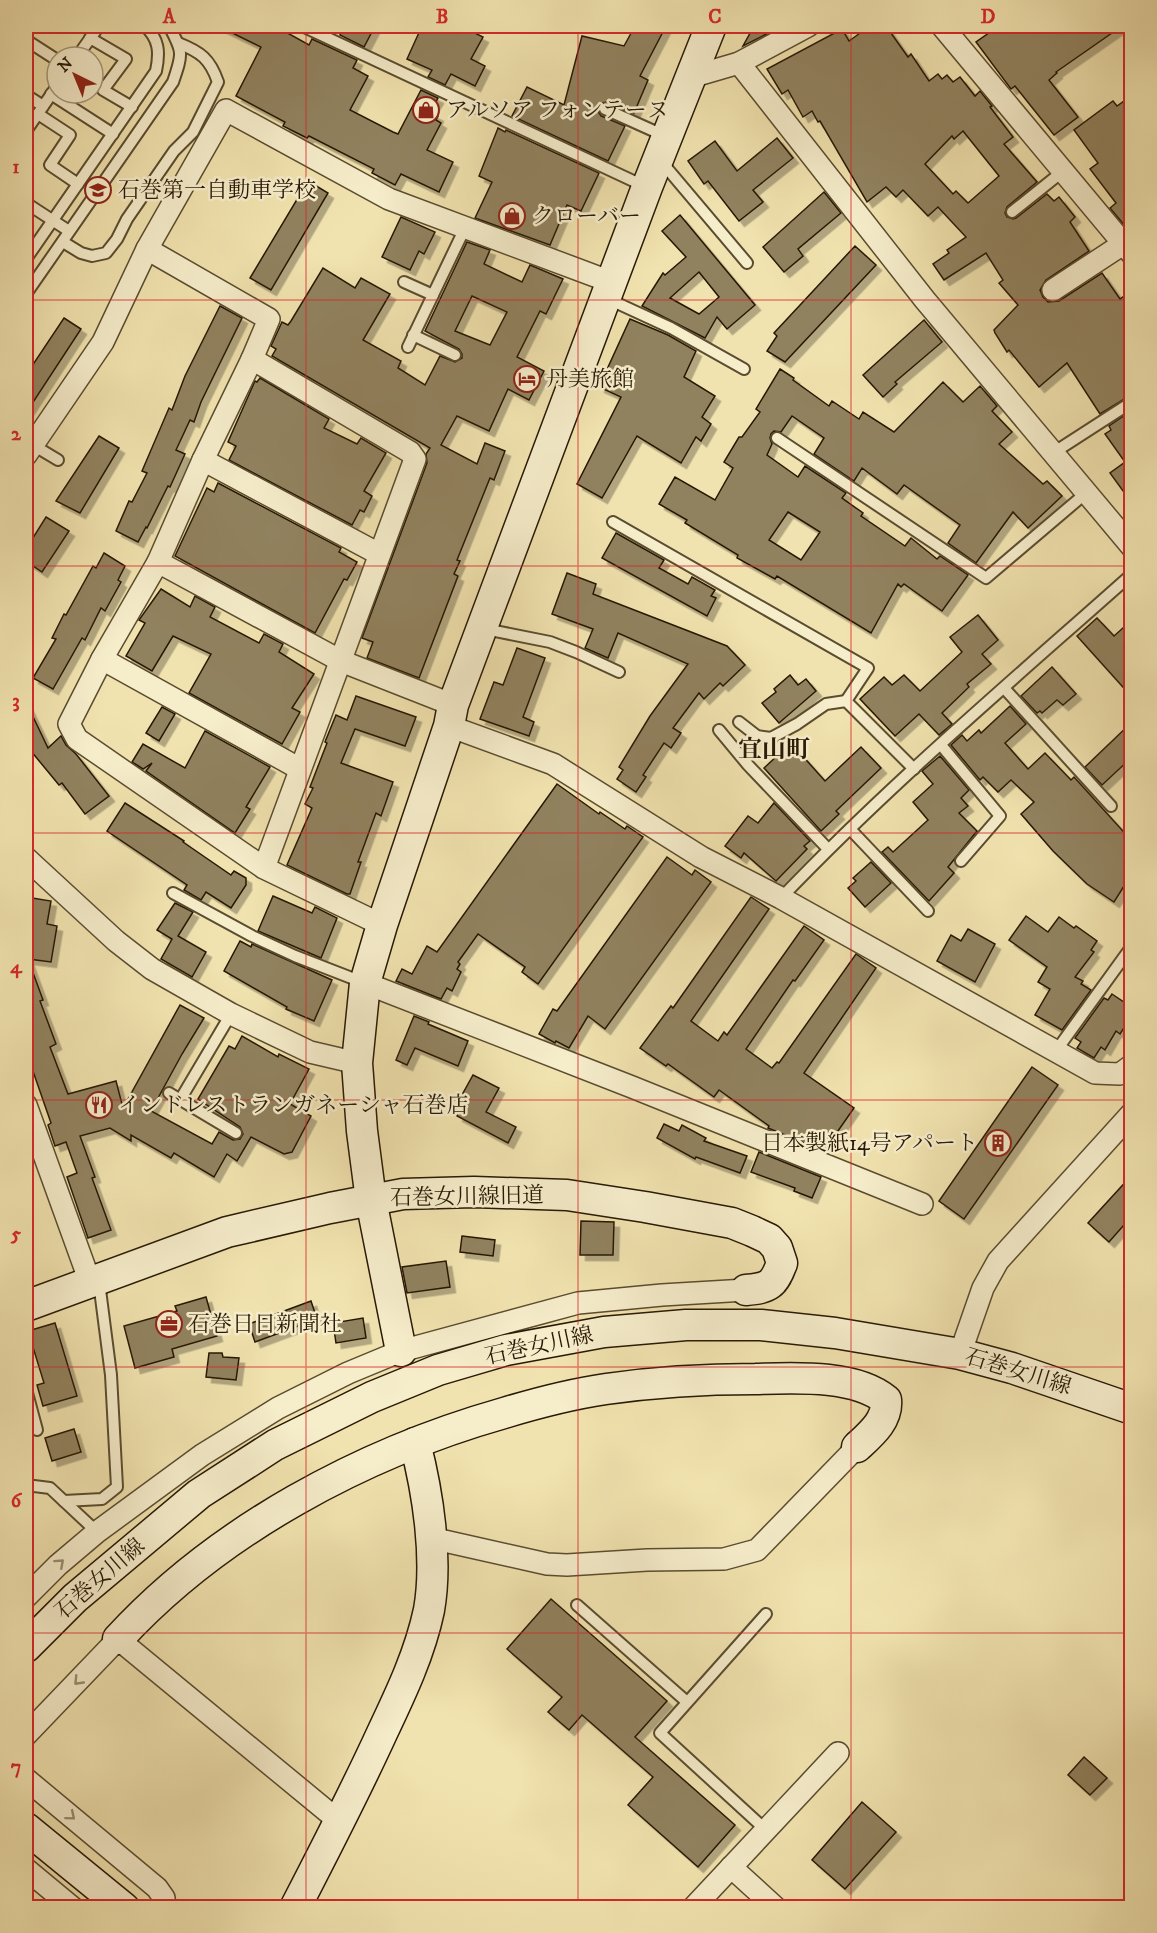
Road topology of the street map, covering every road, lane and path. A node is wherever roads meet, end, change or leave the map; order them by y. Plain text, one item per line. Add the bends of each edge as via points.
1 (99, 26) edge
2 (145, 26) edge
3 (170, 26) edge
4 (302, 26) edge
5 (711, 26) edge
6 (808, 26) edge
7 (942, 26) edge
8 (90, 38) junction
9 (26, 40) edge
10 (178, 43) junction
11 (85, 45) edge
12 (45, 52) edge
13 (739, 63) junction
14 (691, 77) junction
15 (26, 95) edge
16 (45, 103) edge
17 (74, 105) edge
18 (132, 107) junction
19 (605, 109) dead end
20 (40, 110) junction
21 (26, 131) edge
22 (113, 134) junction
23 (663, 148) junction
24 (1062, 172) junction
25 (78, 184) junction
26 (647, 187) junction
27 (26, 203) edge
28 (1012, 212) dead end
29 (52, 220) junction
30 (465, 228) junction
31 (69, 231) junction
32 (63, 242) junction
33 (147, 249) junction
34 (1127, 249) edge
35 (26, 259) edge
36 (747, 263) dead end
37 (404, 282) dead end
38 (609, 290) junction
39 (1053, 290) dead end
40 (26, 294) edge
41 (432, 295) junction
42 (413, 335) junction
43 (408, 347) dead end
44 (455, 355) dead end
45 (252, 359) junction
46 (744, 369) dead end
47 (1131, 402) edge
48 (777, 438) dead end
49 (29, 450) edge
50 (1053, 453) junction
51 (58, 460) dead end
52 (203, 460) junction
53 (1086, 493) junction
54 (613, 522) dead end
55 (1131, 547) edge
56 (379, 554) junction
57 (158, 562) junction
58 (1131, 574) edge
59 (482, 629) junction
60 (102, 659) junction
61 (341, 661) junction
62 (619, 672) dead end
63 (1004, 688) junction
64 (846, 701) junction
65 (451, 715) junction
66 (740, 722) dead end
67 (719, 730) dead end
68 (941, 745) junction
69 (914, 768) junction
70 (300, 770) junction
71 (1111, 806) dead end
72 (850, 829) junction
73 (828, 849) junction
74 (26, 858) edge
75 (960, 861) dead end
76 (264, 868) junction
77 (173, 893) dead end
78 (781, 898) junction
79 (928, 911) dead end
80 (382, 926) junction
81 (1131, 946) edge
82 (365, 983) junction
83 (231, 1014) junction
84 (1056, 1051) junction
85 (357, 1063) junction
86 (1131, 1065) edge
87 (169, 1093) dead end
88 (180, 1100) junction
89 (26, 1106) edge
90 (1131, 1113) edge
91 (236, 1133) dead end
92 (371, 1200) junction
93 (922, 1204) dead end
94 (94, 1280) junction
95 (746, 1290) joint
96 (26, 1306) edge
97 (401, 1351) junction
98 (960, 1354) junction
99 (26, 1389) edge
100 (1131, 1409) edge
101 (37, 1430) dead end
102 (415, 1443) junction
103 (857, 1447) joint
104 (26, 1485) edge
105 (64, 1501) junction
106 (97, 1532) junction
107 (431, 1538) junction
108 (26, 1597) edge
109 (578, 1605) dead end
110 (766, 1614) dead end
111 (118, 1639) junction
112 (26, 1647) edge
113 (687, 1702) junction
114 (26, 1735) edge
115 (838, 1753) dead end
116 (26, 1779) edge
117 (340, 1822) junction
118 (26, 1828) edge
119 (766, 1830) junction
120 (731, 1867) junction
121 (26, 1869) edge
122 (73, 1908) edge
123 (124, 1908) edge
124 (165, 1908) edge
125 (295, 1908) edge
126 (693, 1908) edge
127 (776, 1908) edge

1 - 8 lane
2 - 18 lane via 158,45 159,58 156,71
3 - 10 lane
4 - 26 lane
5 - 14 street
6 - 13 street
7 - 24 street
8 - 11 lane
8 - 18 lane via 126,59 103,90
9 - 12 lane
10 - 31 lane via 180,63 173,82
10 - 32 lane via 203,56 218,82 193,132 169,159 106,253 92,256
13 - 14 street
13 - 50 street
14 - 23 street
15 - 20 lane
16 - 20 lane
17 - 22 lane
18 - 22 lane
19 - 23 lane
20 - 21 lane
20 - 25 lane via 70,135 51,165
22 - 25 lane
23 - 26 street
23 - 36 lane
24 - 28 lane
24 - 34 street
25 - 29 lane
26 - 38 street
27 - 29 lane
29 - 31 lane
29 - 35 lane
30 - 33 street via 389,199 226,110
30 - 38 street
30 - 41 lane
31 - 32 lane
32 - 40 lane
33 - 45 street via 270,319
33 - 49 street via 104,342
34 - 39 street
37 - 41 lane
38 - 46 lane
38 - 59 street
41 - 42 lane
42 - 43 lane
42 - 44 lane
45 - 52 street
45 - 56 street via 411,452 415,459
47 - 50 lane
48 - 53 lane via 986,578
49 - 51 lane
50 - 53 street
52 - 56 street
52 - 57 street
53 - 55 street
54 - 64 lane via 868,668
56 - 61 street
57 - 60 street
57 - 61 street
58 - 63 lane
59 - 62 lane via 550,642
59 - 65 street
60 - 70 street
60 - 76 street via 69,724 77,739
61 - 65 street
61 - 70 street
63 - 68 lane
63 - 71 lane
64 - 66 lane via 826,704 771,738 757,736
64 - 69 lane
65 - 78 street via 553,764 701,857
65 - 80 street
67 - 73 lane
68 - 69 lane
68 - 75 lane via 1000,816
69 - 72 lane
70 - 76 street
72 - 73 lane
72 - 79 lane
73 - 78 lane
74 - 83 street via 152,969
76 - 80 street
77 - 82 lane via 263,941
78 - 84 street
80 - 82 street
81 - 84 lane
82 - 85 street
82 - 93 street
83 - 85 street via 310,1052
83 - 88 lane
84 - 86 street via 1095,1073 1120,1074
85 - 92 street
87 - 88 lane
88 - 91 lane
89 - 94 street
90 - 98 street via 998,1261 983,1288
92 - 94 street, 石巻女川線旧道 via 227,1232
92 - 95 street, 石巻女川線旧道 via 403,1194 474,1192 567,1195 732,1223 769,1239 783,1263 777,1279 765,1288
92 - 97 street
94 - 96 street, 石巻女川線旧道
94 - 105 lane via 111,1376 117,1487 102,1499
95 - 97 street via 578,1303
97 - 106 street via 278,1408 202,1455
98 - 100 street, 石巻女川線
98 - 112 street, 石巻女川線 via 771,1326 686,1325 604,1332 506,1350 438,1370 372,1397 275,1445 199,1494 75,1598
99 - 101 lane
102 - 103 street via 516,1409 603,1389 666,1382 778,1378 837,1382 877,1392 886,1400 884,1417
102 - 107 street
102 - 111 street via 293,1500 247,1530 185,1577
103 - 107 street via 757,1550 724,1559 547,1564
104 - 105 lane via 50,1488
105 - 106 lane
108 -> 106 street
107 - 117 street via 429,1608 417,1651
109 - 113 lane
110 - 113 lane
111 -> 114 street
111 - 117 street
113 - 119 lane via 660,1733
115 - 119 street
116 -> 124 street via 157,1888
117 - 125 street
118 - 123 street
119 - 120 street
120 - 126 street
120 - 127 street
121 - 122 street

